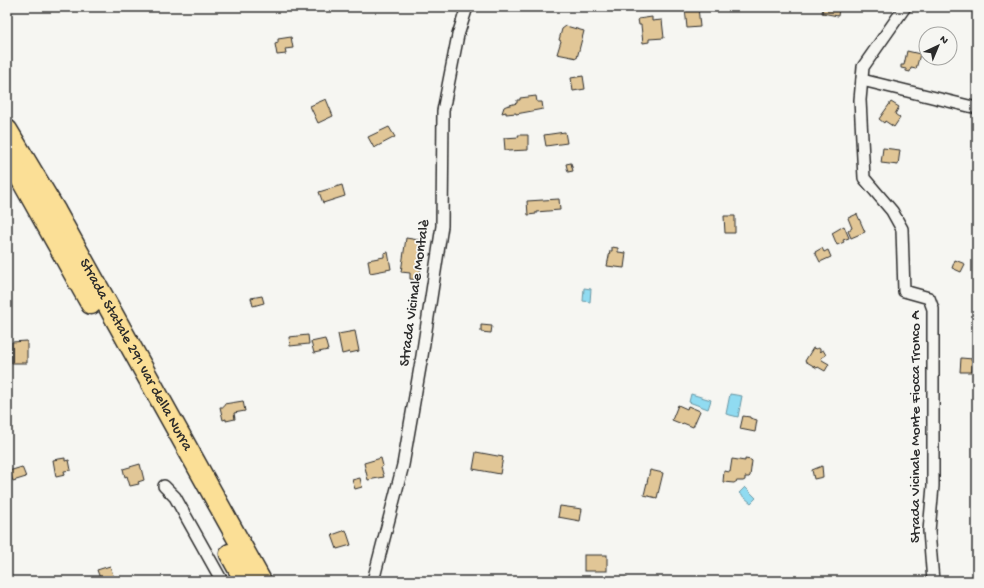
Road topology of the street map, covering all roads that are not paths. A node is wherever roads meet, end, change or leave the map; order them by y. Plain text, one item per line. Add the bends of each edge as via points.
1 (467, 7) edge
2 (904, 7) edge
3 (862, 80) junction
4 (977, 108) edge
5 (7, 130) edge
6 (7, 156) edge
7 (164, 486) dead end
8 (222, 581) edge
9 (245, 581) edge
10 (261, 581) edge
11 (373, 581) edge
12 (933, 581) edge

1 - 11 street, Strada Vicinale Montalè via 458,35 443,111 442,226 422,356 403,465
2 - 3 street, Strada Vicinale Monte Fiocca Tronco A via 863,67
3 - 4 street
3 - 12 street, Strada Vicinale Monte Fiocca Tronco A via 860,100 864,178 892,211 902,229 904,291 929,298 933,309 933,486 929,531
5 - 10 highway, Strada Statale 291 var della Nurra via 56,212
6 - 9 highway, Strada Statale 291 var della Nurra
7 - 8 street via 175,497

